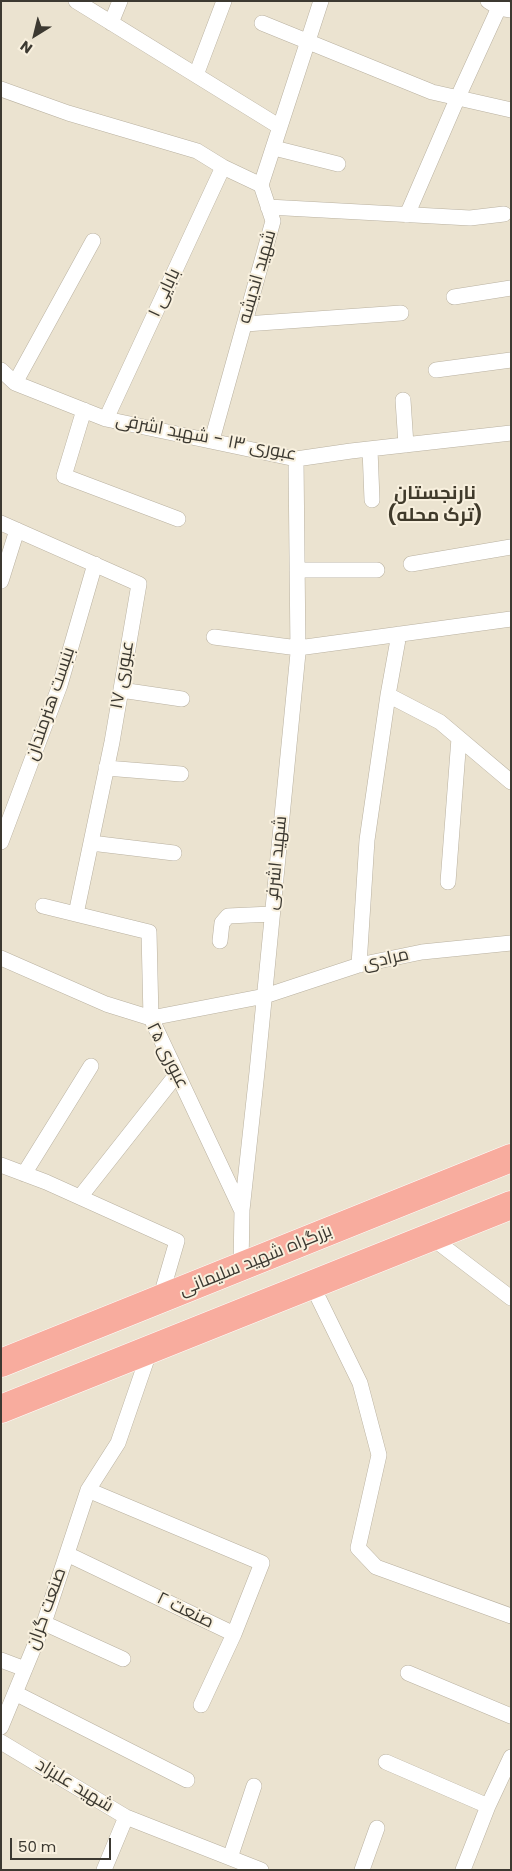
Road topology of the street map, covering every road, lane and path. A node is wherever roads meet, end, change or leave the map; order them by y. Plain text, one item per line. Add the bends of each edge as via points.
1 (76, 1) edge
2 (120, 1) edge
3 (224, 1) edge
4 (321, 1) edge
5 (500, 5) edge
6 (112, 23) junction
7 (262, 23) dead end
8 (308, 41) junction
9 (196, 75) junction
10 (1, 89) edge
11 (458, 97) junction
12 (511, 110) edge
13 (280, 127) junction
14 (274, 148) junction
15 (338, 164) dead end
16 (223, 168) junction
17 (261, 185) junction
18 (268, 207) junction
19 (504, 214) dead end
20 (407, 215) junction
21 (93, 241) dead end
22 (511, 288) edge
23 (454, 297) dead end
24 (401, 313) dead end
25 (245, 324) junction
26 (511, 360) edge
27 (1, 370) edge
28 (436, 370) dead end
29 (14, 383) junction
30 (403, 400) dead end
31 (84, 410) junction
32 (106, 419) junction
33 (511, 433) edge
34 (212, 440) junction
35 (406, 444) junction
36 (370, 448) junction
37 (296, 459) junction
38 (372, 500) dead end
39 (178, 519) dead end
40 (1, 523) edge
41 (17, 530) junction
42 (511, 547) edge
43 (95, 564) junction
44 (411, 564) dead end
45 (297, 570) junction
46 (377, 570) dead end
47 (1, 581) edge
48 (511, 619) edge
49 (399, 634) junction
50 (214, 637) dead end
51 (298, 648) junction
52 (121, 690) junction
53 (388, 695) junction
54 (182, 699) dead end
55 (458, 738) junction
56 (106, 768) junction
57 (181, 774) dead end
58 (511, 782) edge
59 (1, 842) edge
60 (91, 843) junction
61 (174, 853) dead end
62 (448, 882) dead end
63 (43, 906) dead end
64 (76, 914) junction
65 (272, 914) junction
66 (220, 941) dead end
67 (511, 943) edge
68 (1, 958) edge
69 (359, 965) junction
70 (264, 996) junction
71 (151, 1018) junction
72 (91, 1066) dead end
73 (177, 1074) junction
74 (511, 1158) edge
75 (1, 1166) edge
76 (24, 1174) junction
77 (80, 1197) junction
78 (511, 1205) edge
79 (242, 1210) junction
80 (431, 1237) junction
81 (241, 1267) junction
82 (312, 1285) junction
83 (511, 1298) edge
84 (160, 1299) junction
85 (150, 1350) junction
86 (1, 1363) edge
87 (1, 1409) edge
88 (88, 1490) junction
89 (67, 1554) junction
90 (511, 1616) edge
91 (44, 1623) junction
92 (234, 1634) junction
93 (123, 1659) dead end
94 (1, 1660) edge
95 (25, 1669) junction
96 (408, 1673) dead end
97 (15, 1693) junction
98 (201, 1705) dead end
99 (511, 1716) edge
100 (1, 1727) edge
101 (1, 1742) edge
102 (511, 1757) edge
103 (386, 1762) dead end
104 (187, 1780) dead end
105 (254, 1786) dead end
106 (488, 1806) junction
107 (126, 1817) junction
108 (377, 1828) dead end
109 (230, 1858) junction
110 (258, 1869) edge
111 (104, 1870) edge
112 (362, 1870) edge
113 (463, 1870) edge

1 - 6 street
2 - 6 street
3 - 9 street
4 - 8 street
5 - 11 street
6 - 9 street
7 - 8 street
8 - 11 street via 432,92
8 - 13 street
9 - 13 street
10 - 16 street via 197,152
11 - 12 street
11 - 20 street
13 - 14 street
14 - 15 street
14 - 17 street
16 - 17 street
16 - 32 street, بابایی ۱
17 - 18 street, شهید اندیشه
18 - 20 street
18 - 25 street, شهید اندیشه via 273,221
19 - 20 street via 470,218
21 - 29 street
22 - 23 street
24 - 25 street
25 - 34 street, شهید اندیشه
26 - 28 street
27 - 29 street, عبوری ۱۳ - شهید اشرفی
29 - 31 street, عبوری ۱۳ - شهید اشرفی
30 - 35 street
31 - 32 street, عبوری ۱۳ - شهید اشرفی
31 - 39 street via 64,476
32 - 34 street, عبوری ۱۳ - شهید اشرفی
33 - 35 street, عبوری ۱۳ - شهید اشرفی
34 - 37 street, عبوری ۱۳ - شهید اشرفی
35 - 36 street, عبوری ۱۳ - شهید اشرفی
36 - 37 street, عبوری ۱۳ - شهید اشرفی
36 - 38 street
37 - 45 street, شهید اشرفی
40 - 41 street, عبوری ۱۷
41 - 43 street, عبوری ۱۷
41 - 47 street
42 - 44 street
43 - 52 street, عبوری ۱۷ via 139,584
43 - 59 street, بنبست هنرمندان via 60,685
45 - 46 street
45 - 51 street, شهید اشرفی
48 - 49 street
49 - 51 street
49 - 53 street
50 - 51 street
51 - 65 street, شهید اشرفی
52 - 54 street
52 - 56 street, عبوری ۱۷
53 - 55 street via 440,722
53 - 69 street via 367,840
55 - 58 street
55 - 62 street
56 - 57 street
56 - 60 street, عبوری ۱۷
60 - 61 street
60 - 64 street, عبوری ۱۷
63 - 64 street
64 - 71 street via 149,932
65 - 66 street via 228,916 222,923
65 - 70 street, شهید اشرفی
67 - 69 street, مرادی via 422,952
68 - 71 street, عبوری ۲۵ via 106,1004
69 - 70 street, مرادی
70 - 71 street, مرادی
70 - 79 street, شهید اشرفی
71 - 73 street, عبوری ۲۵
72 - 76 street
73 - 77 street
73 - 79 street, عبوری ۲۵
74 - 81 highway, بزرگراه شهید سلیمانی
75 - 76 street
76 - 77 street
77 - 84 street via 177,1241
78 - 80 highway
79 - 81 street, شهید اشرفی
80 - 82 highway
80 - 83 street
81 - 84 highway, بزرگراه شهید سلیمانی
82 - 85 highway
82 - 90 street via 360,1383 378,1455 358,1548 376,1567
84 - 86 highway, بزرگراه شهید سلیمانی
85 - 87 highway
85 - 88 street, صنعت گران via 118,1443
88 - 89 street, صنعت گران
88 - 92 street, صنعت ۲ via 262,1564
89 - 91 street, صنعت گران
89 - 92 street, صنعت ۲
91 - 93 street
91 - 95 street, صنعت گران
92 - 98 street
94 - 95 street
95 - 97 street, صنعت گران
96 - 99 street
97 - 100 street, صنعت گران
97 - 104 street
101 - 107 street, شهید علیزاد
102 - 106 street
103 - 106 street
105 - 109 street
106 - 113 street
107 - 109 street, شهید علیزاد
107 - 111 street
108 - 112 street
109 - 110 street, شهید علیزاد

